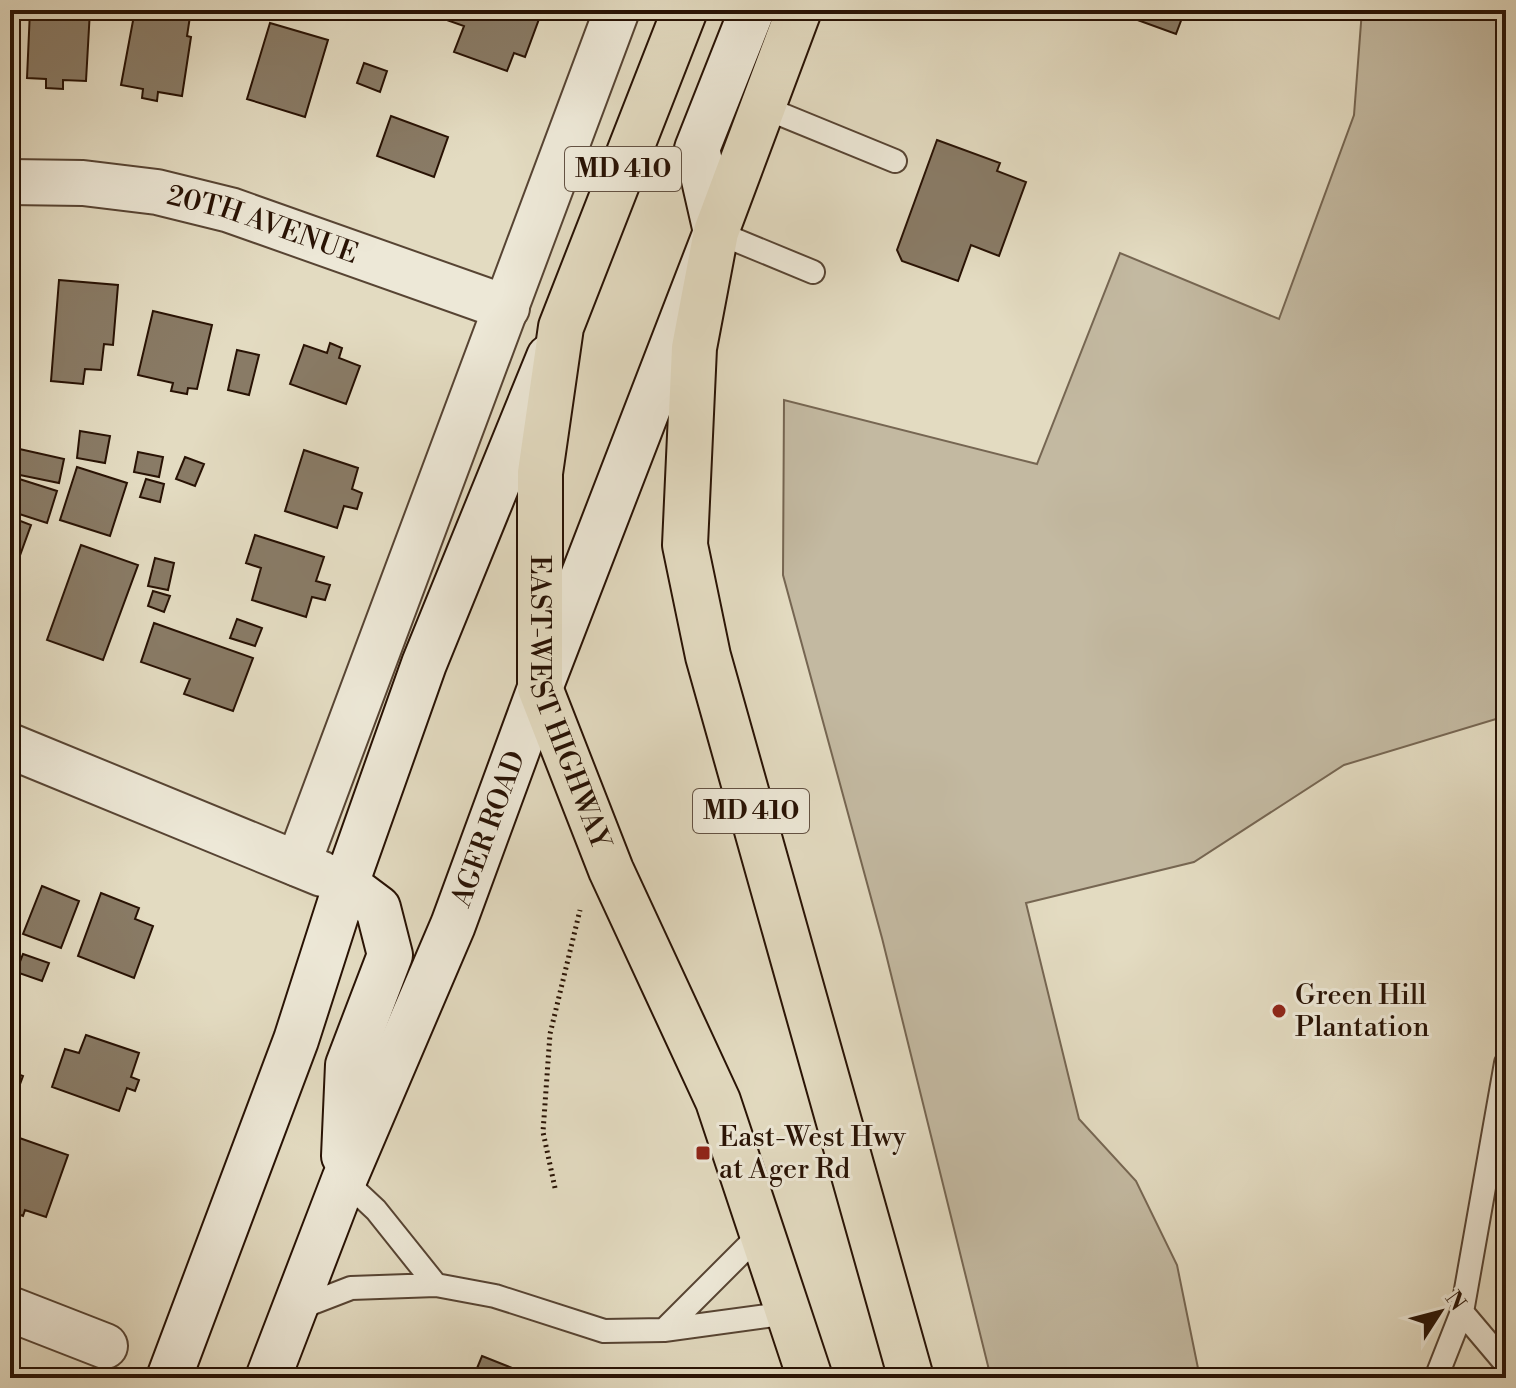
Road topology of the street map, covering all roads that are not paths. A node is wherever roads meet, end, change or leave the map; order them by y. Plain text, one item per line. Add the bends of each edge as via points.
1 (617, 10) edge
2 (685, 10) edge
3 (752, 10) edge
4 (799, 10) edge
5 (763, 107) junction
6 (895, 161) dead end
7 (10, 182) edge
8 (716, 232) junction
9 (813, 272) dead end
10 (507, 308) junction
11 (561, 327) junction
12 (540, 688) junction
13 (10, 746) edge
14 (298, 864) junction
15 (346, 884) junction
16 (1506, 1063) edge
17 (344, 1180) junction
18 (762, 1232) junction
19 (436, 1285) junction
20 (10, 1309) edge
21 (294, 1310) junction
22 (1462, 1312) junction
23 (789, 1313) junction
24 (664, 1330) junction
25 (105, 1346) dead end
26 (1506, 1364) edge
27 (169, 1378) edge
28 (268, 1378) edge
29 (810, 1378) edge
30 (911, 1378) edge
31 (1436, 1378) edge

1 - 10 main road
2 - 11 main road, EAST-WEST HIGHWAY / MD 410
3 - 8 main road via 697,149
4 - 5 main road, MD 410
5 - 6 lane
5 - 8 main road, MD 410
7 - 10 main road, 20TH AVENUE via 142,190 230,210
8 - 9 lane
8 - 12 main road, AGER ROAD
8 - 30 main road, MD 410 via 690,386 685,545 708,656
10 - 14 main road
11 - 12 main road, EAST-WEST HIGHWAY / MD 410 via 540,473
11 - 15 main road via 424,664
12 - 17 main road, AGER ROAD via 453,925
12 - 18 main road, EAST-WEST HIGHWAY / MD 410 via 611,870 718,1101
13 - 14 main road
14 - 15 main road
15 - 17 main road via 378,908 390,955 348,1065
15 - 27 main road via 296,1040
16 - 22 lane
17 - 19 lane via 376,1210
17 - 21 main road, AGER ROAD
18 - 23 main road, EAST-WEST HIGHWAY / MD 410
18 - 24 lane
19 - 21 lane via 351,1288
19 - 24 lane via 495,1296 604,1331
20 - 25 main road
21 - 28 main road, AGER ROAD
22 - 26 lane
22 - 31 lane
23 - 24 lane
23 - 29 main road, EAST-WEST HIGHWAY / MD 410

